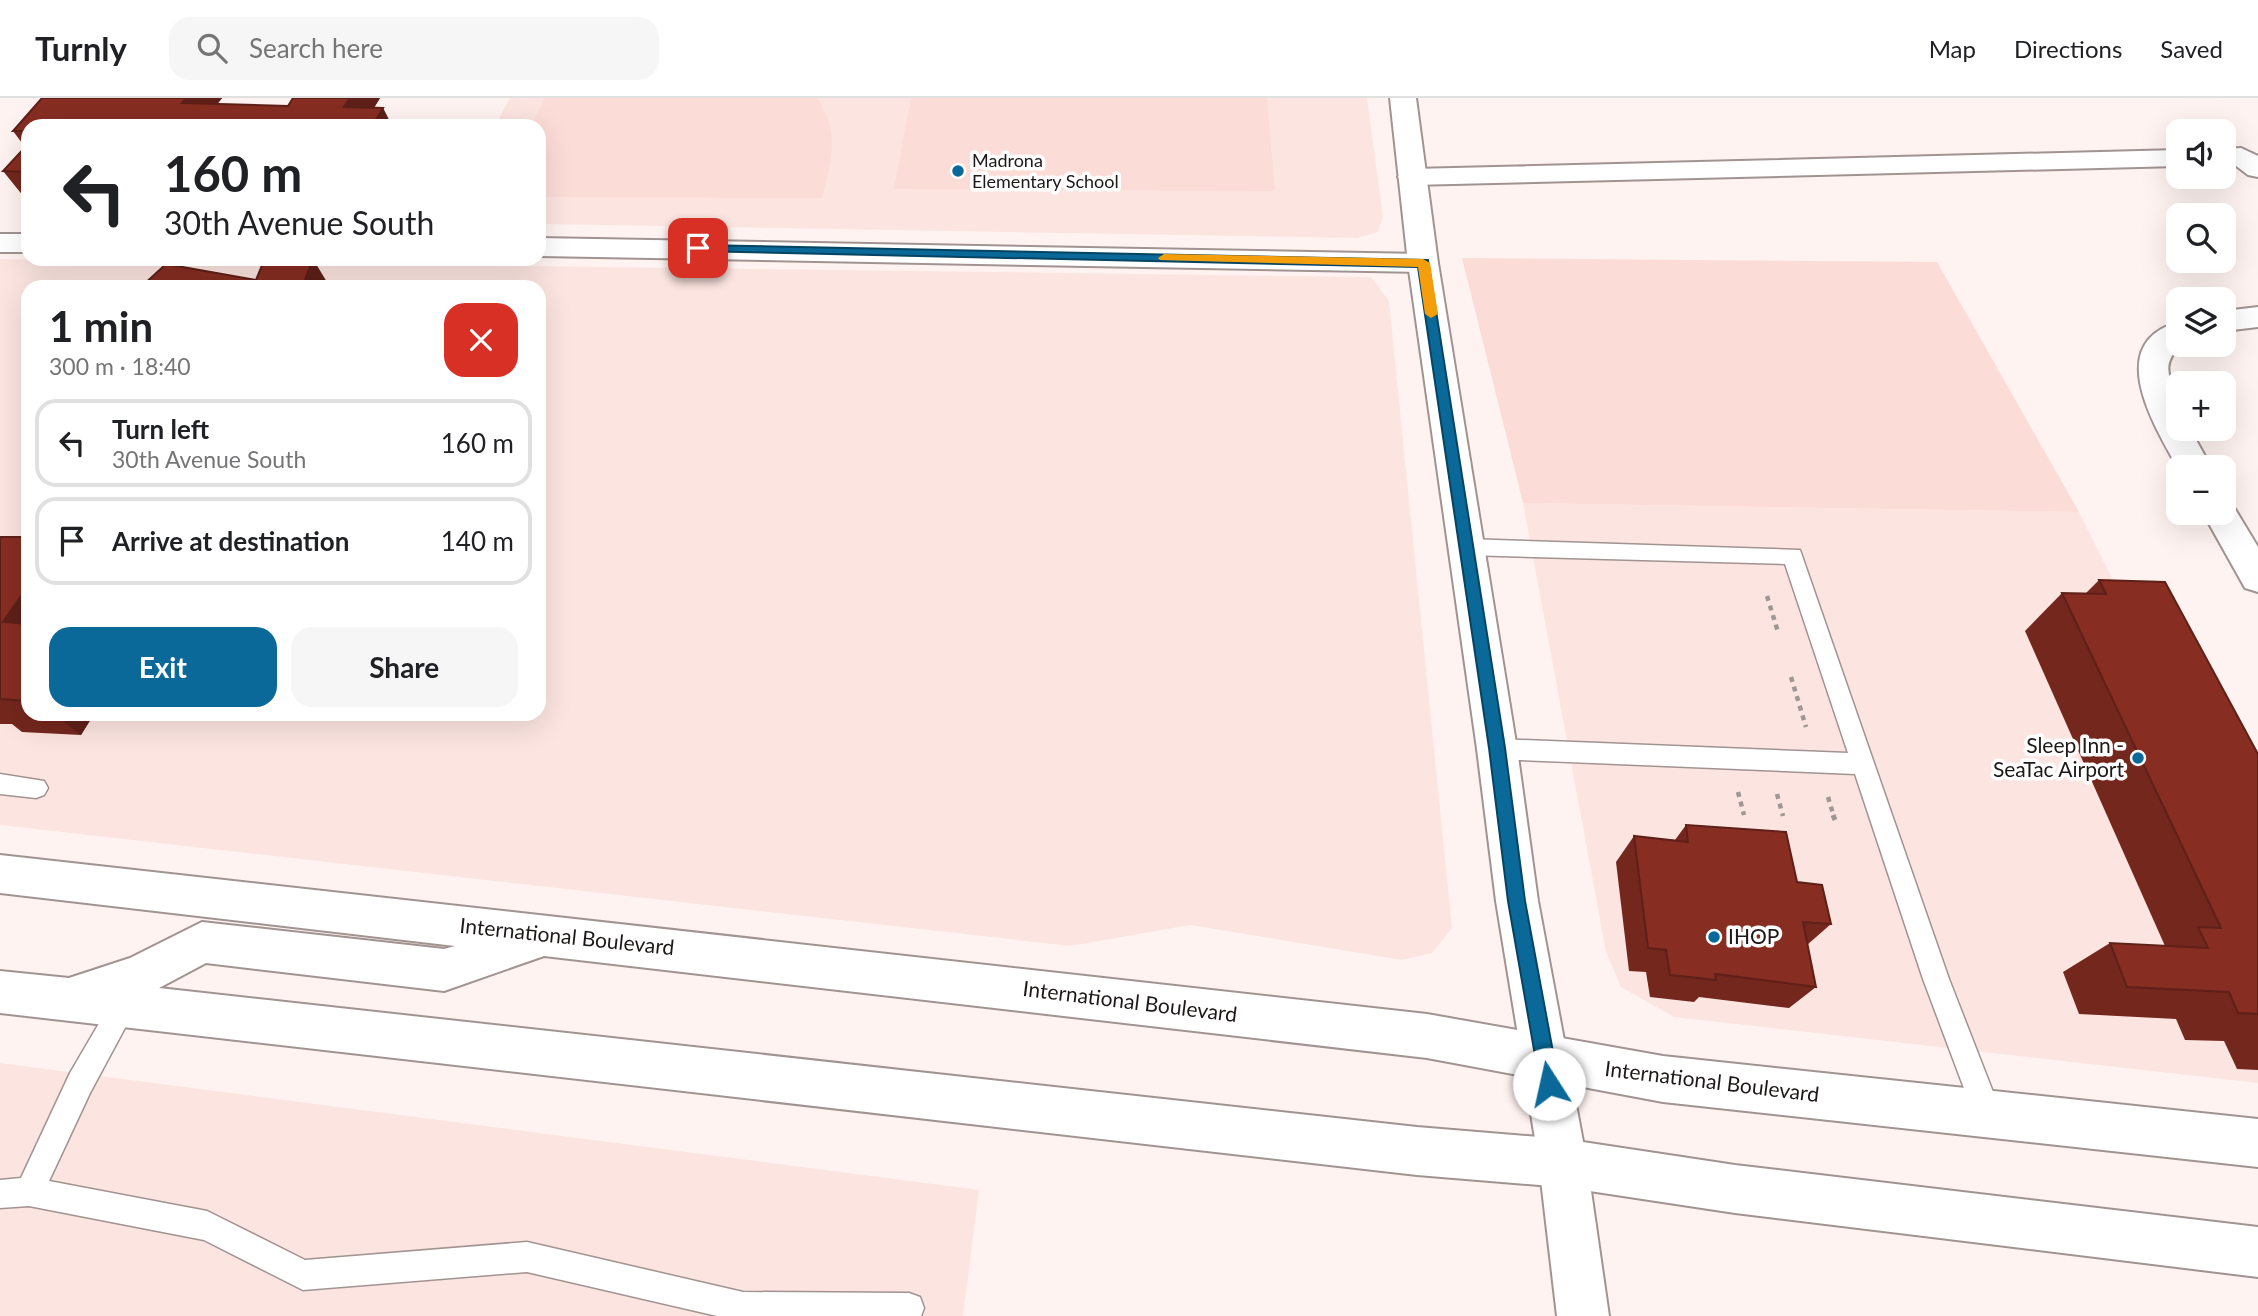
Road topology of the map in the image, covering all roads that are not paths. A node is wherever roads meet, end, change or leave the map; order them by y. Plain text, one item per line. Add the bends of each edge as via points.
1 (1403, 98) edge
2 (2236, 156) edge
3 (2166, 158) edge
4 (2258, 169) edge
5 (1412, 177) junction
6 (0, 243) edge
7 (21, 243) edge
8 (546, 247) edge
9 (1423, 263) junction
10 (2258, 317) edge
11 (2236, 320) edge
12 (2166, 341) edge
13 (2188, 455) edge
14 (2227, 525) edge
15 (1466, 547) junction
16 (2258, 578) edge
17 (1497, 748) junction
18 (1864, 764) junction
19 (0, 784) edge
20 (36, 788) dead end
21 (0, 874) edge
22 (549, 935) junction
23 (132, 991) junction
24 (0, 992) edge
25 (1545, 1057) junction
26 (1988, 1115) junction
27 (2258, 1143) edge
28 (1563, 1163) junction
29 (29, 1192) junction
30 (0, 1194) edge
31 (2258, 1252) edge
32 (909, 1308) dead end
33 (1583, 1316) edge

1 - 5 street
2 - 4 street
3 - 5 street
5 - 9 street
6 - 7 street
8 - 9 street
9 - 15 street
10 - 11 street
12 - 13 street via 2152,371
14 - 16 street
15 - 17 street
15 - 18 lane via 1793,556
17 - 18 lane
17 - 25 street via 1517,901
18 - 26 lane via 1936,979
19 - 20 lane
21 - 22 street, International Boulevard
22 - 23 street via 444,970 202,942
22 - 25 street, International Boulevard via 1427,1036
23 - 24 street via 68,1000
23 - 28 street via 1417,1151
23 - 29 lane via 80,1083
25 - 26 street, International Boulevard via 1663,1079
25 - 28 street
26 - 27 street, International Boulevard
28 - 31 street
28 - 33 street
29 - 30 lane
29 - 32 lane via 207,1226 303,1275 527,1257 743,1307

